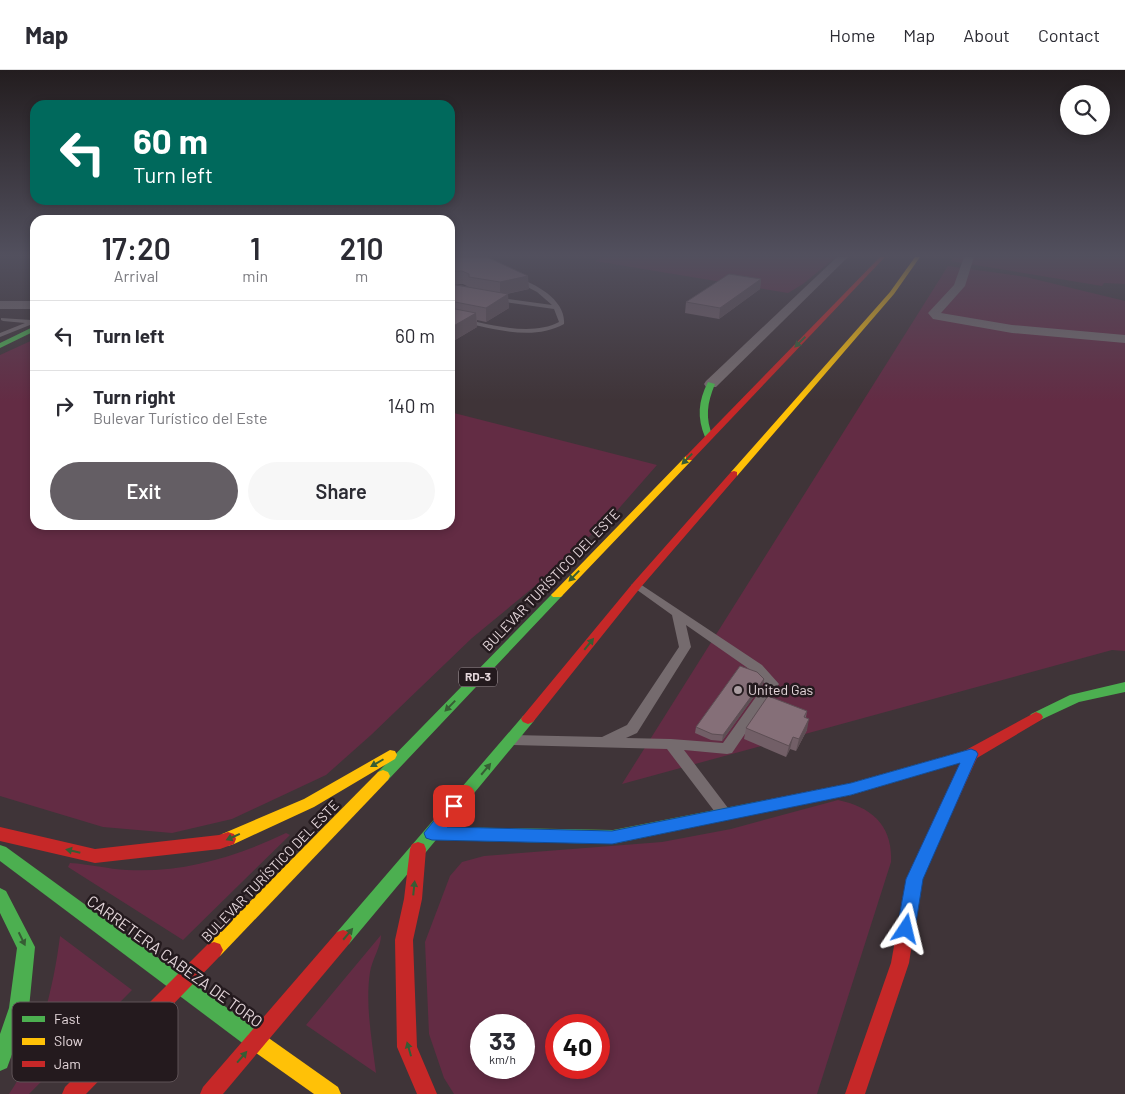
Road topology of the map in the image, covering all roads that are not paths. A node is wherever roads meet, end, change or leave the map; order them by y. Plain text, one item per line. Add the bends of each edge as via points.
1 (547, 305) edge
2 (794, 305) edge
3 (839, 305) edge
4 (942, 305) edge
5 (555, 306) joint
6 (881, 306) edge
7 (3, 319) dead end
8 (455, 319) edge
9 (30, 321) edge
10 (30, 323) edge
11 (455, 326) edge
12 (474, 329) edge
13 (30, 331) edge
14 (0, 335) edge
15 (1125, 339) edge
16 (0, 346) edge
17 (711, 384) joint
18 (709, 437) junction
19 (637, 585) junction
20 (678, 614) junction
21 (1125, 687) edge
22 (419, 738) junction
23 (511, 740) junction
24 (604, 742) junction
25 (671, 744) junction
26 (971, 754) junction
27 (726, 816) junction
28 (432, 833) junction
29 (0, 834) edge
30 (418, 850) junction
31 (0, 852) edge
32 (0, 896) edge
33 (179, 986) junction
34 (20, 1002) edge
35 (163, 1002) edge
36 (12, 1028) edge
37 (256, 1040) junction
38 (0, 1061) edge
39 (84, 1082) edge
40 (72, 1094) edge
41 (210, 1094) edge
42 (331, 1094) edge
43 (427, 1094) edge
44 (855, 1094) edge

1 - 5 lane
2 - 17 street
3 -> 18 main road, BULEVAR TURÍSTICO DEL ESTE / RD-3
4 - 15 street via 934,313 937,316 1012,329
5 - 8 lane via 562,323 541,331
6 - 19 main road
7 - 9 lane
10 - 14 lane
11 - 12 lane
13 - 16 main road
17 - 18 main road via 703,402 701,424
18 -> 22 main road, BULEVAR TURÍSTICO DEL ESTE / RD-3
19 - 20 lane
23 -> 19 main road
20 - 24 lane via 685,647 632,729
20 - 25 lane via 757,668 772,684 727,749
21 - 26 main road via 1075,698 1016,726
22 -> 29 main road via 309,803 220,842 95,856
22 - 33 main road, BULEVAR TURÍSTICO DEL ESTE / RD-3
23 - 24 lane
28 -> 23 main road
24 - 25 lane
25 - 27 lane
26 - 27 main road via 851,789
26 - 44 main road via 914,879 900,963
27 - 28 main road via 612,837
28 - 30 main road
37 -> 30 main road
43 -> 30 main road via 407,1047 406,1028 404,940 413,899
31 - 33 main road, CARRETERA CABEZA DE TORO
32 -> 34 main road via 26,947
33 - 35 main road, BULEVAR TURÍSTICO DEL ESTE / RD-3
33 - 37 main road, CARRETERA CABEZA DE TORO
36 -> 38 main road
41 -> 37 main road
37 - 42 main road, CARRETERA CABEZA DE TORO
39 - 40 main road, BULEVAR TURÍSTICO DEL ESTE / RD-3

